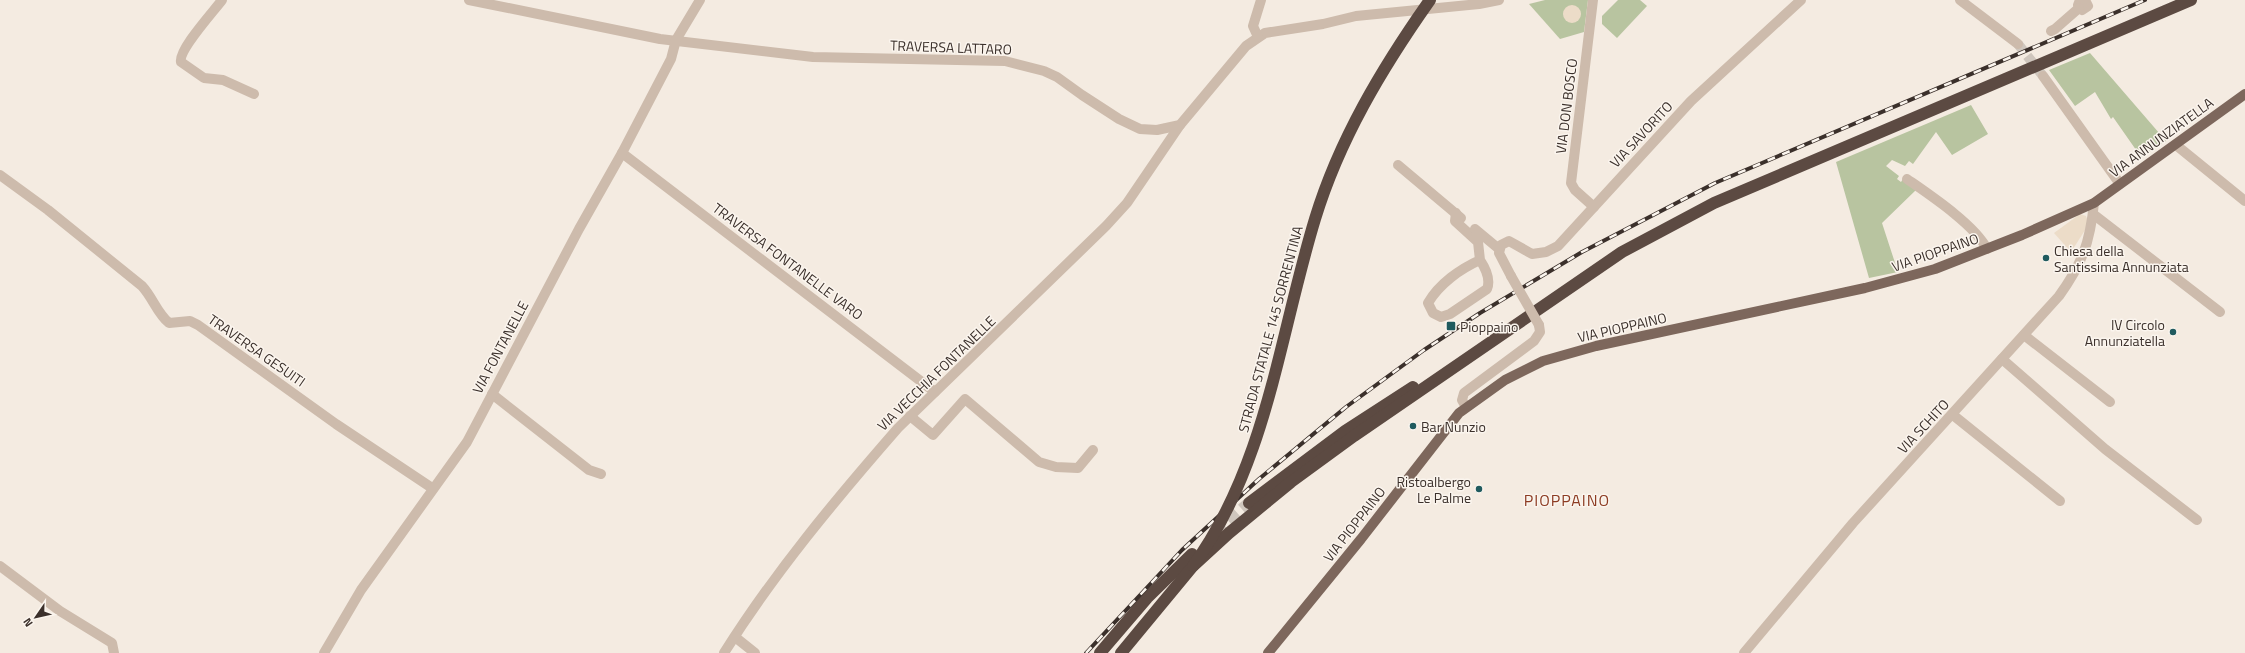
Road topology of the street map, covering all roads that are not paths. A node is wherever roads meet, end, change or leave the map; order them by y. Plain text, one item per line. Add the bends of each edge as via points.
1 (222, 0) edge
2 (469, 0) edge
3 (700, 0) edge
4 (1261, 0) edge
5 (1430, 0) edge
6 (1499, 0) edge
7 (1593, 0) edge
8 (1801, 0) edge
9 (1960, 0) edge
10 (2191, 0) edge
11 (2085, 2) edge
12 (2051, 30) dead end
13 (1258, 37) junction
14 (676, 40) junction
15 (2018, 44) tunnel mouth
16 (2043, 76) tunnel mouth
17 (254, 94) dead end
18 (2245, 94) edge
19 (1180, 125) junction
20 (2176, 145) junction
21 (622, 153) junction
22 (1398, 165) dead end
23 (0, 175) edge
24 (1907, 179) dead end
25 (2120, 184) junction
26 (2245, 201) edge
27 (2094, 203) junction
28 (1594, 207) junction
29 (1456, 214) junction
30 (2093, 214) junction
31 (1987, 248) junction
32 (1499, 249) junction
33 (1480, 260) junction
34 (2220, 312) dead end
35 (2024, 335) junction
36 (2002, 359) junction
37 (1459, 364) junction
38 (935, 392) junction
39 (492, 394) junction
40 (2110, 402) dead end
41 (1466, 407) junction
42 (1953, 415) junction
43 (910, 416) junction
44 (1093, 450) dead end
45 (601, 474) dead end
46 (432, 488) junction
47 (2060, 500) dead end
48 (1249, 504) tunnel mouth
49 (2197, 520) dead end
50 (1192, 560) junction
51 (0, 566) edge
52 (735, 637) junction
53 (114, 653) edge
54 (324, 653) edge
55 (724, 653) edge
56 (756, 653) edge
57 (1100, 653) edge
58 (1121, 653) edge
59 (1268, 653) edge
60 (1744, 653) edge

1 - 17 street via 182,54 181,62 204,78 223,80
2 - 14 street, TRAVERSA LATTARO
3 - 14 street, VIA FONTANELLE
4 - 13 street via 1253,26
5 - 50 highway, STRADA STATALE 145 SORRENTINA, bridge via 1367,98 1327,182 1247,469 1221,526
6 - 13 street via 1356,16 1265,33
7 - 28 street, VIA DON BOSCO via 1571,183 1574,190
8 - 28 street, VIA SAVORITO via 1691,101
9 - 15 street
10 - 37 highway via 1689,215 1622,252
11 - 12 street
13 - 19 street via 1246,46
14 - 19 street, TRAVERSA LATTARO via 813,57 1005,61 1057,77 1107,111 1140,129 1157,130
14 - 21 street, VIA FONTANELLE via 671,59
16 - 25 street
18 - 20 main road, VIA ANNUNZIATELLA
19 - 38 street, VIA VECCHIA FONTANELLE via 1127,203 1106,226
20 - 25 main road, VIA ANNUNZIATELLA
20 - 26 street
21 - 38 street, TRAVERSA FONTANELLE VARO
21 - 39 street, VIA FONTANELLE
22 - 29 street
23 - 46 street, TRAVERSA GESUITI via 142,286 148,292 160,316 169,324 190,321 198,325 336,424
24 - 31 street via 1964,222
25 - 27 main road, VIA ANNUNZIATELLA
27 - 30 street, VIA SCHITO
27 - 31 main road, VIA PIOPPAINO
28 - 32 street, VIA SAVORITO via 1564,240 1546,252 1532,254 1510,241 1505,242
29 - 32 street
29 - 33 street via 1455,221 1478,242
30 - 34 street
30 - 35 street, VIA SCHITO via 2080,265 2059,296
31 - 41 main road, VIA PIOPPAINO via 1935,269 1887,283 1596,346 1543,361 1505,380
32 - 41 street, bridge via 1500,258 1539,324 1540,332 1534,341 1464,393 1462,400
33 - 33 street via 1444,283 1432,295 1428,303 1433,313 1441,317 1450,314 1487,289 1490,283
35 - 36 street, VIA SCHITO
35 - 40 street
36 - 42 street, VIA SCHITO
36 - 49 street via 2105,450
37 - 48 highway via 1377,408
37 - 50 highway, bridge via 1291,482
38 - 43 street, VIA VECCHIA FONTANELLE
39 - 45 street via 589,470
39 - 46 street, VIA FONTANELLE via 467,442
41 - 59 main road, VIA PIOPPAINO
42 - 47 street
42 - 60 street, VIA SCHITO via 1853,523
43 - 44 street via 933,435 965,398 1043,465 1078,468
43 - 52 street, VIA VECCHIA FONTANELLE via 801,542
46 - 54 street, VIA FONTANELLE via 361,590
50 - 57 highway via 1147,598
50 - 58 highway, STRADA STATALE 145 SORRENTINA
51 - 53 street via 60,611 112,642
52 - 55 street, VIA VECCHIA FONTANELLE
52 - 56 street

